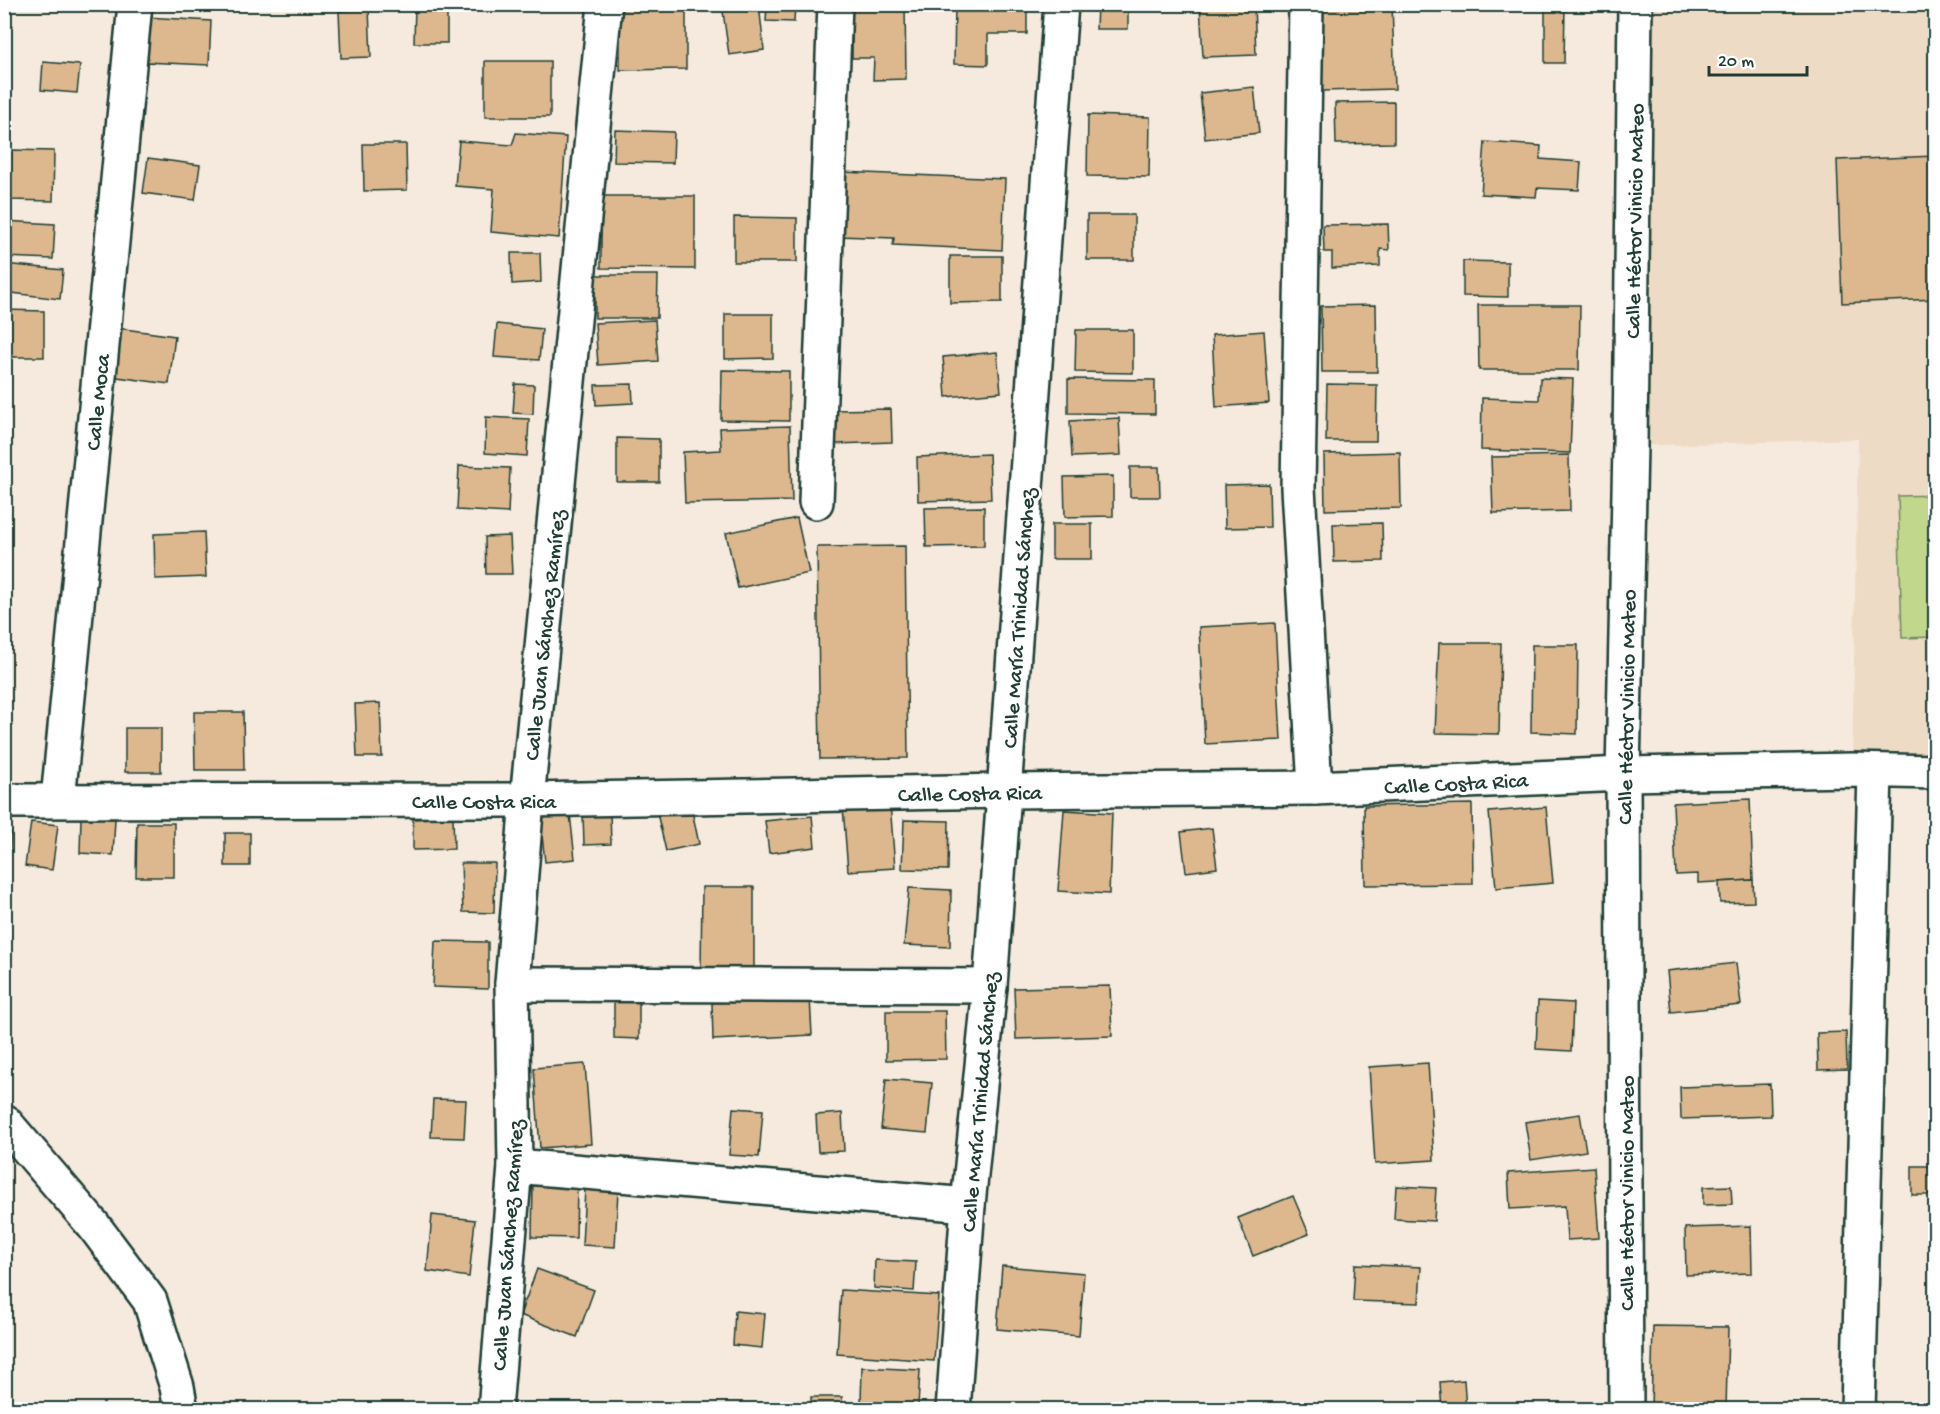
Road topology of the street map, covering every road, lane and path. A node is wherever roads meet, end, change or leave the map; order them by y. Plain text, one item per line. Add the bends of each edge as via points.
1 (135, 4) edge
2 (605, 4) edge
3 (835, 4) edge
4 (1061, 4) edge
5 (1306, 4) edge
6 (1635, 4) edge
7 (816, 501) dead end
8 (1875, 772) junction
9 (1935, 772) edge
10 (1623, 774) junction
11 (1315, 788) junction
12 (1004, 791) junction
13 (58, 800) junction
14 (527, 800) junction
15 (4, 801) edge
16 (512, 984) junction
17 (990, 986) junction
18 (4, 1121) edge
19 (515, 1166) junction
20 (968, 1205) junction
21 (181, 1410) edge
22 (495, 1410) edge
23 (953, 1410) edge
24 (1626, 1410) edge
25 (1858, 1410) edge

1 - 13 street, Calle Moca
2 - 14 street, Calle Juan Sánchez Ramírez
3 - 7 street
4 - 12 street, Calle María Trinidad Sánchez
5 - 11 street via 1298,489
6 - 10 street, Calle Héctor Vinicio Mateo
8 - 9 street, Calle Costa Rica
8 - 10 street, Calle Costa Rica
8 - 25 street
10 - 11 street, Calle Costa Rica
10 - 24 street, Calle Héctor Vinicio Mateo
11 - 12 street, Calle Costa Rica
12 - 14 street, Calle Costa Rica
12 - 17 street, Calle María Trinidad Sánchez
13 - 14 street, Calle Costa Rica
13 - 15 street, Calle Costa Rica
14 - 16 street, Calle Juan Sánchez Ramírez
16 - 17 street
16 - 19 street, Calle Juan Sánchez Ramírez
17 - 20 street, Calle María Trinidad Sánchez
18 - 21 street via 94,1226 150,1301
19 - 20 street
19 - 22 street, Calle Juan Sánchez Ramírez
20 - 23 street, Calle María Trinidad Sánchez

